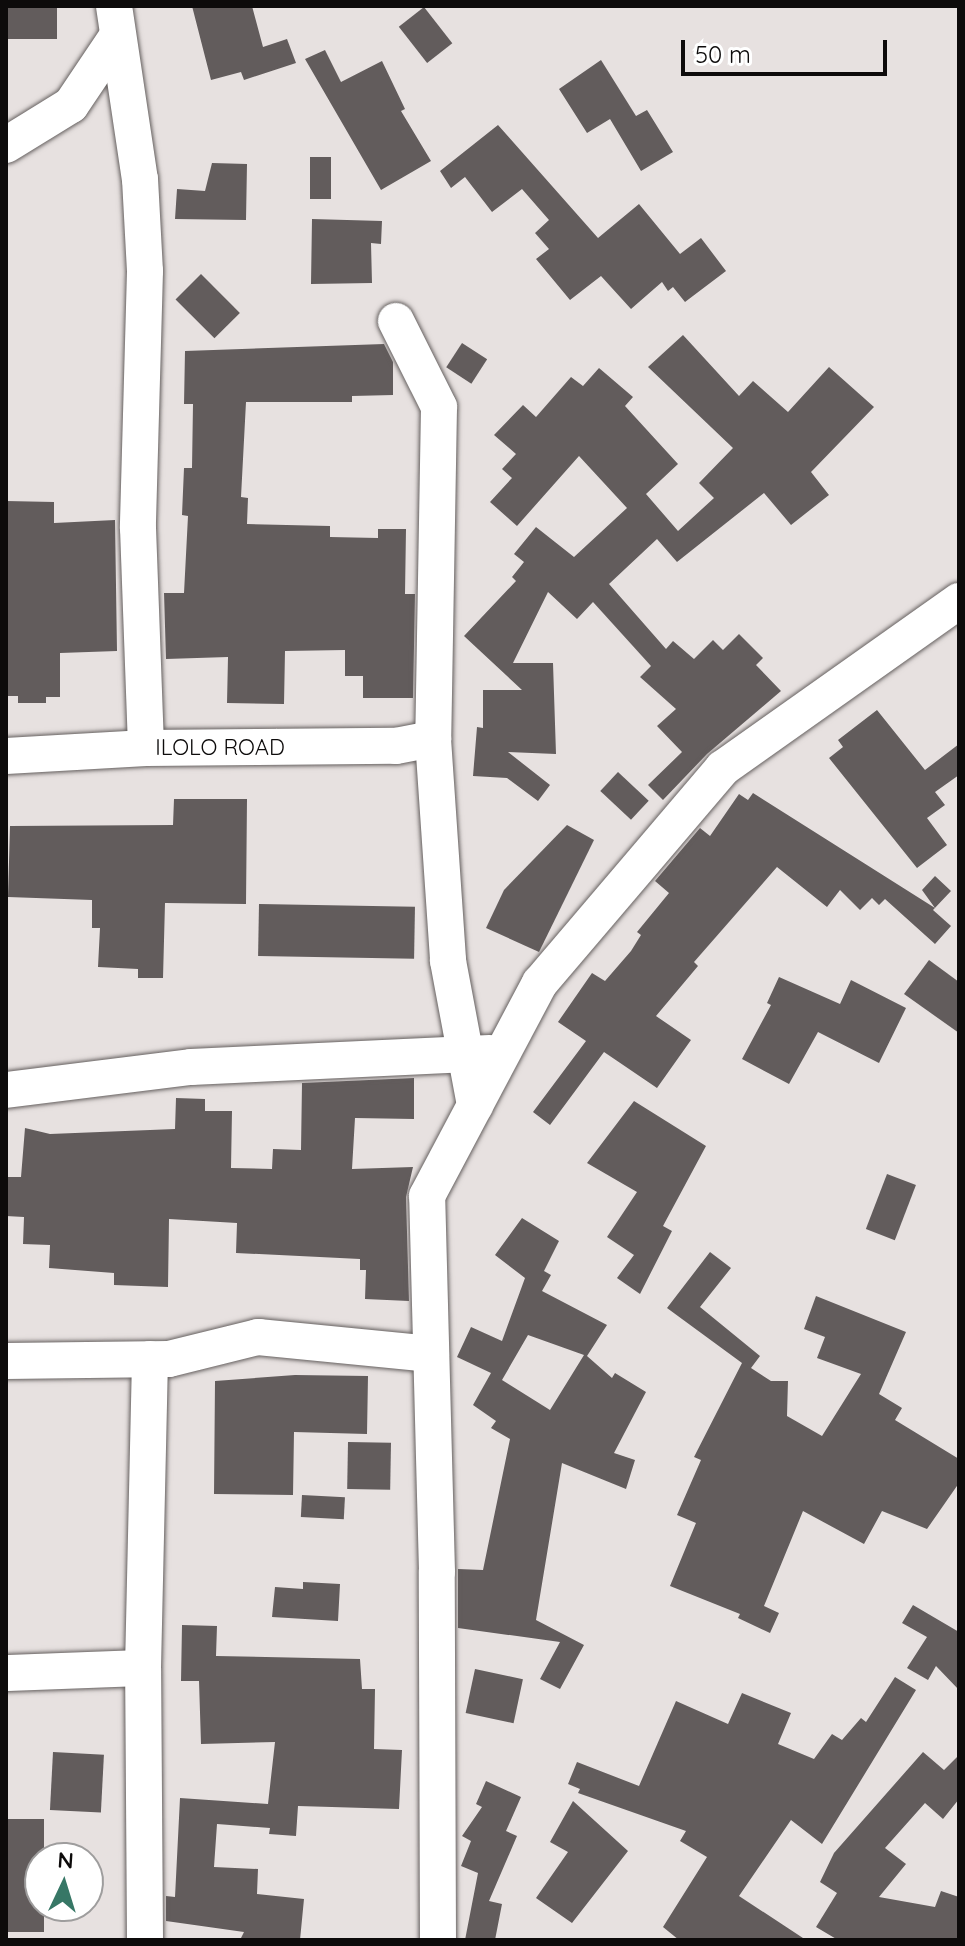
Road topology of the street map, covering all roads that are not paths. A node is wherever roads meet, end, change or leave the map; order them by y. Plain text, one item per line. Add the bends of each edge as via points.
1 (116, 20) edge
2 (6, 145) edge
3 (396, 321) dead end
4 (959, 601) edge
5 (433, 739) junction
6 (146, 748) junction
7 (6, 756) edge
8 (503, 1053) junction
9 (466, 1054) junction
10 (6, 1090) edge
11 (475, 1105) junction
12 (431, 1354) junction
13 (150, 1359) junction
14 (6, 1361) edge
15 (143, 1668) junction
16 (6, 1673) edge
17 (145, 1940) edge
18 (438, 1940) edge

1 - 2 street via 71,105
1 - 6 street via 140,179 145,271 138,528
3 - 5 street via 439,407
4 - 8 street via 723,768 540,983
5 - 6 street, ILOLO ROAD via 396,746
5 - 9 street via 448,961
6 - 7 street, ILOLO ROAD
8 - 9 street
8 - 11 street
9 - 10 street via 191,1067
9 - 11 street
11 - 12 street via 427,1196
12 - 13 street via 258,1337
12 - 18 street
13 - 14 street
13 - 15 street
15 - 16 street
15 - 17 street

